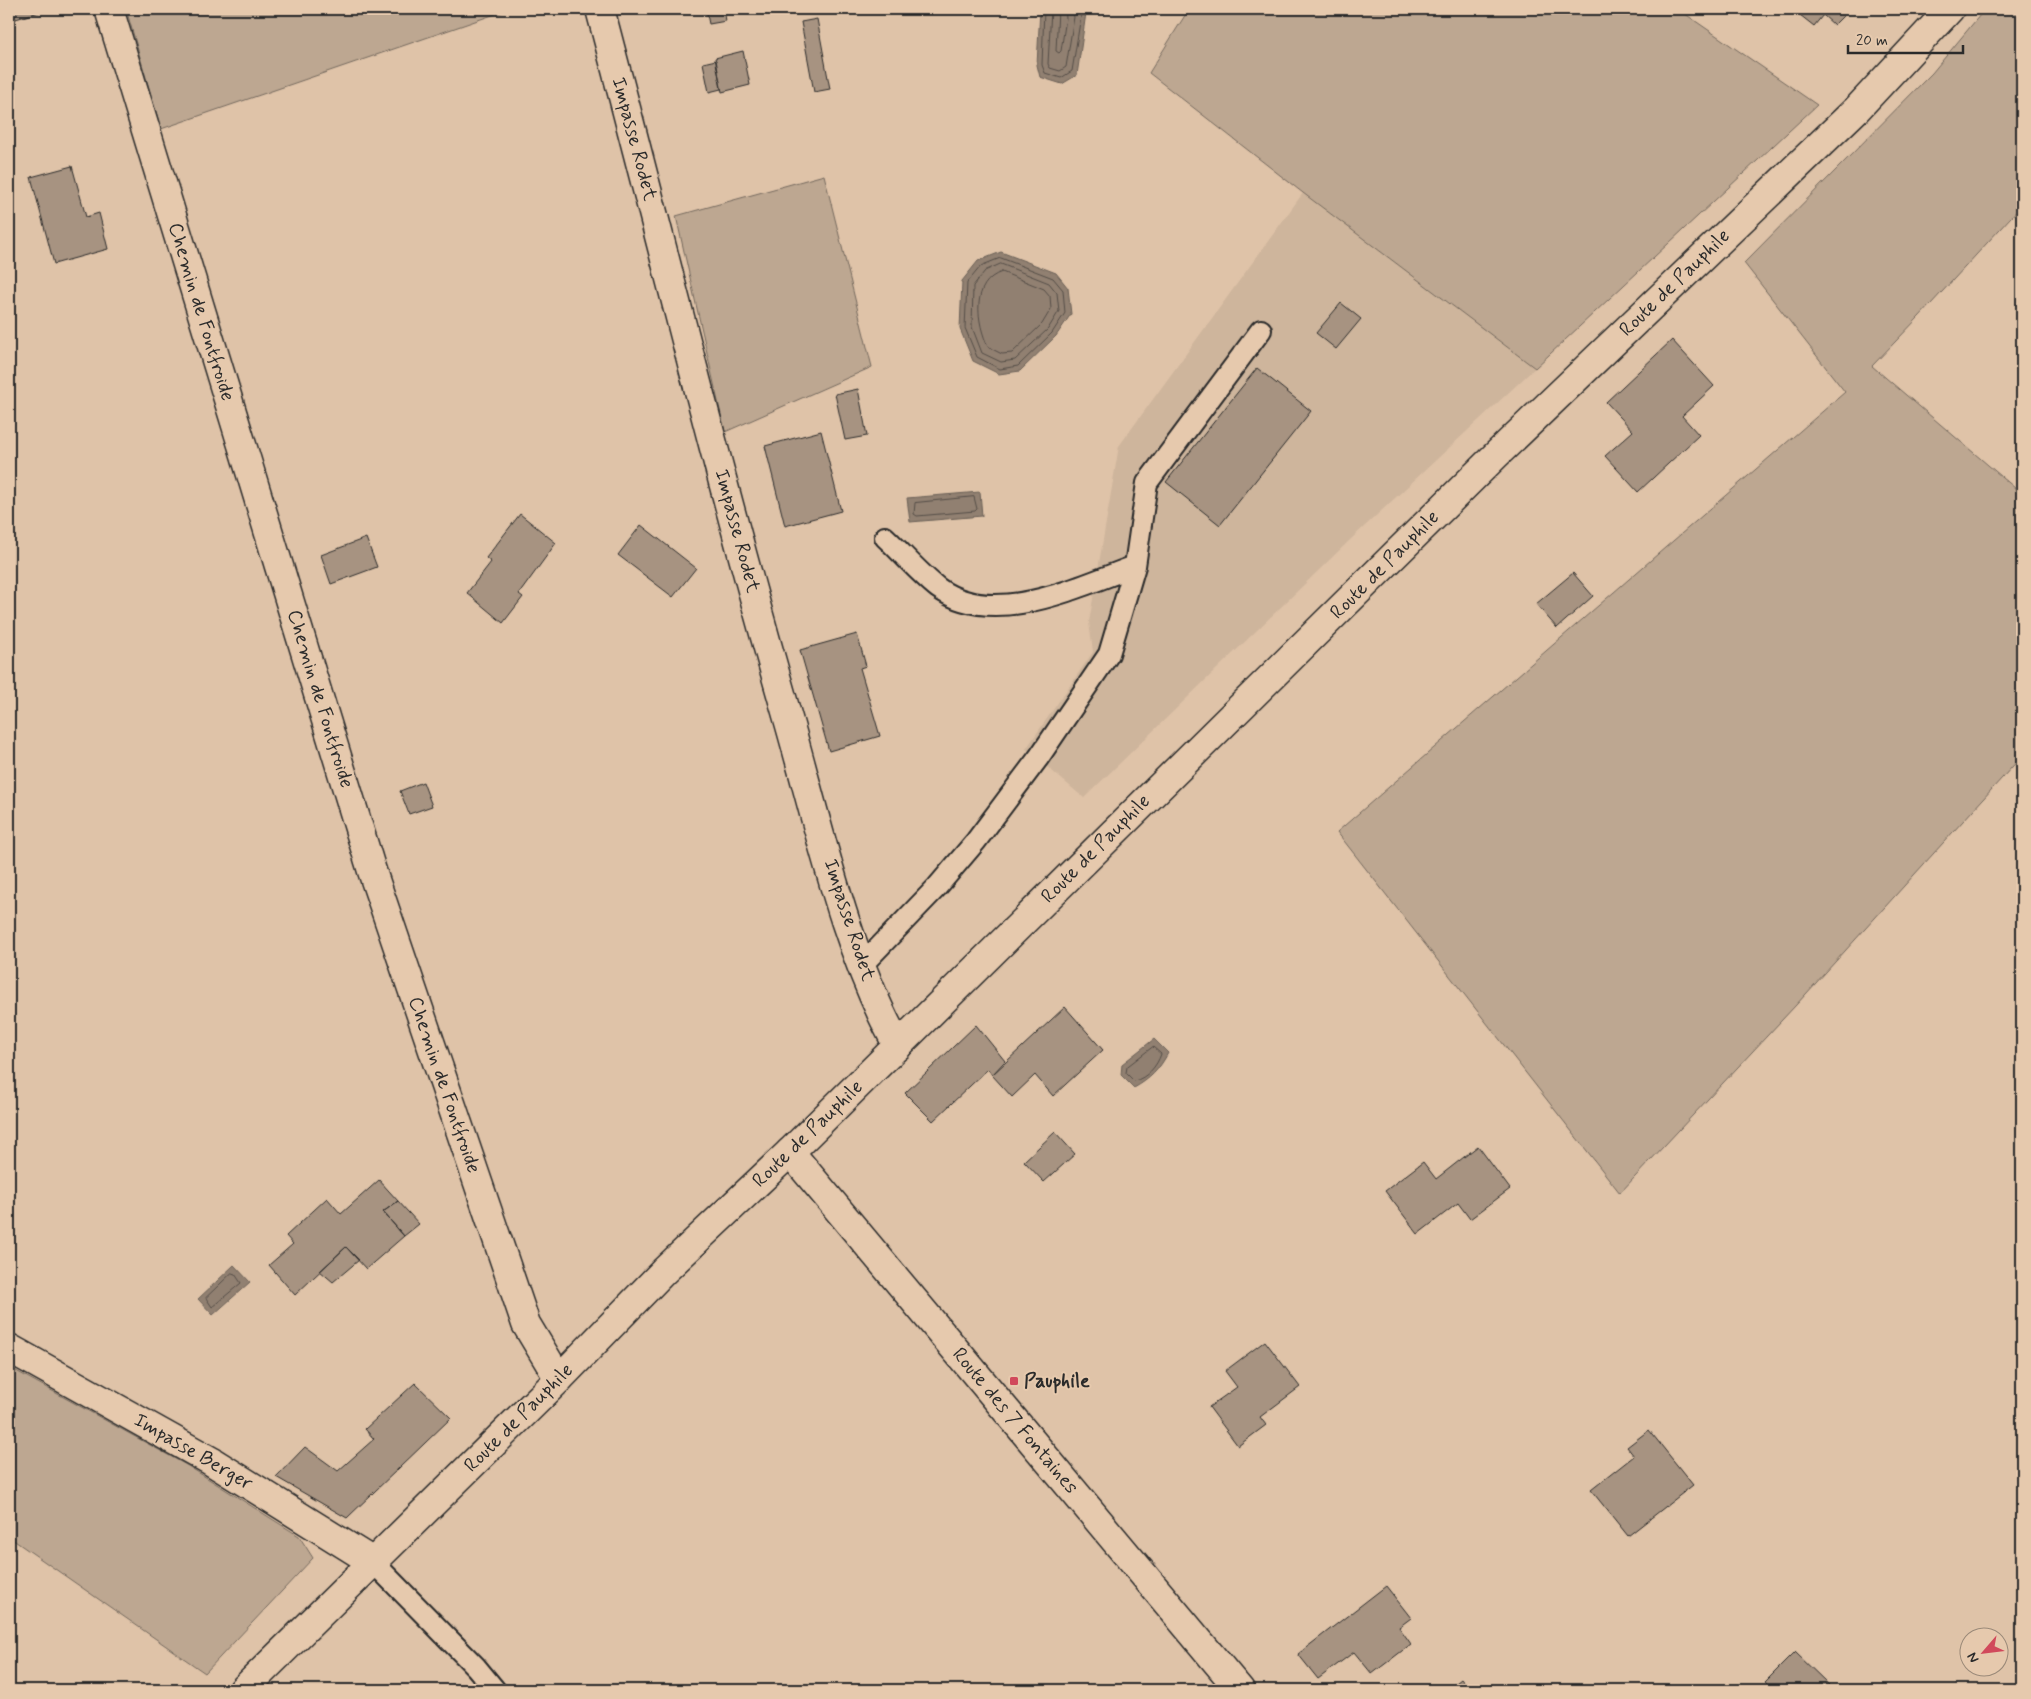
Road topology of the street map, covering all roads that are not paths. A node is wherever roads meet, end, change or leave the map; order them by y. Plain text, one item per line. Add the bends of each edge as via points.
1 (109, 9) edge
2 (600, 9) edge
3 (1950, 9) edge
4 (1261, 330) dead end
5 (885, 537) dead end
6 (1136, 566) junction
7 (862, 965) junction
8 (898, 1046) junction
9 (790, 1152) junction
10 (9, 1348) edge
11 (559, 1379) junction
12 (373, 1562) junction
13 (242, 1690) edge
14 (495, 1690) edge
15 (1240, 1690) edge

1 - 11 street, Chemin de Fontfroide via 372,871 526,1324
2 - 7 street, Impasse Rodet via 768,646 847,923
3 - 8 street, Route de Pauphile via 1857,109 1496,455
4 - 6 lane via 1147,483
5 - 6 lane via 938,588 963,601 987,605 1038,600
6 - 7 lane via 1109,654 1039,758 976,841
7 - 8 street, Impasse Rodet via 880,1014
8 - 9 street, Route de Pauphile
9 - 11 street, Route de Pauphile via 664,1271
9 - 15 street, Route des 7 Fontaines
10 - 12 street, Impasse Berger via 211,1461
11 - 12 street, Route de Pauphile
12 - 13 street, Route de Pauphile
12 - 14 lane

